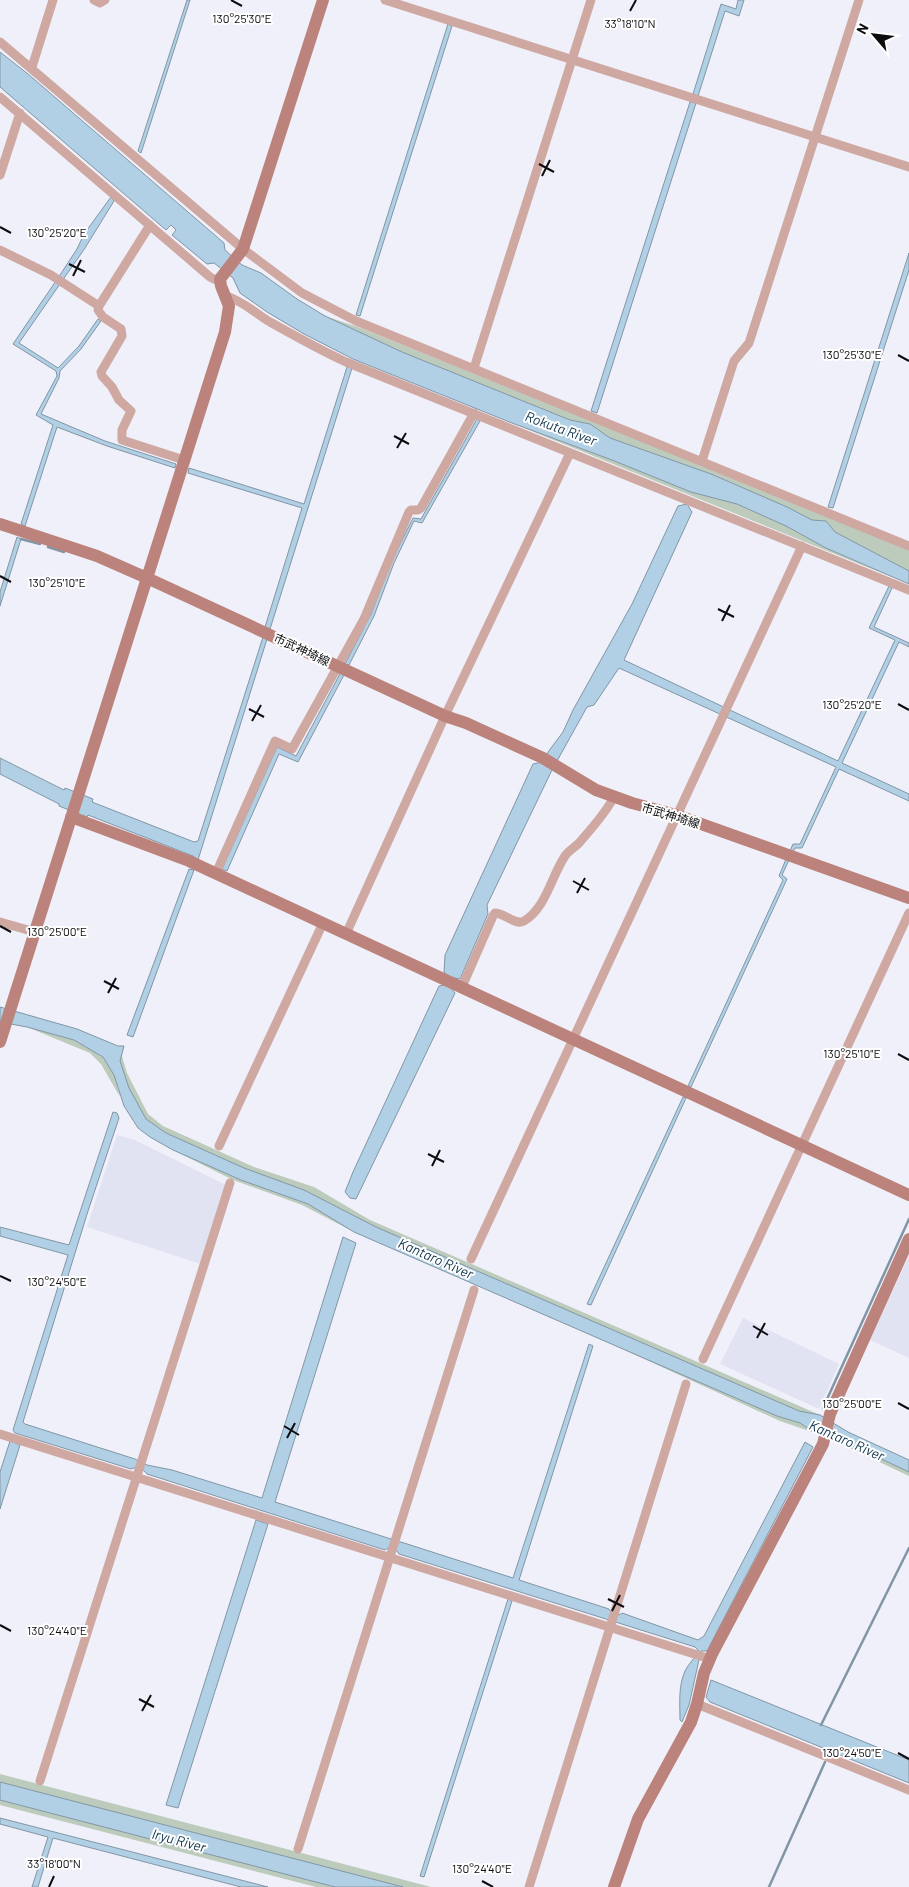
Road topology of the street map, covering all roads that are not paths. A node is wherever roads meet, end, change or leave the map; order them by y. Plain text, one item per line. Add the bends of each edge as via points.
1 (53, 0) edge
2 (94, 0) edge
3 (105, 0) edge
4 (323, 0) edge
5 (385, 0) edge
6 (592, 0) edge
7 (859, 0) edge
8 (0, 42) edge
9 (572, 60) junction
10 (32, 67) junction
11 (0, 97) edge
12 (20, 113) junction
13 (815, 138) junction
14 (909, 168) edge
15 (0, 175) edge
16 (150, 225) junction
17 (0, 250) edge
18 (240, 253) junction
19 (221, 278) junction
20 (226, 296) junction
21 (99, 306) junction
22 (474, 368) junction
23 (474, 413) junction
24 (570, 453) junction
25 (184, 460) junction
26 (702, 461) junction
27 (0, 524) edge
28 (802, 546) junction
29 (909, 546) edge
30 (147, 578) junction
31 (909, 590) edge
32 (338, 666) junction
33 (445, 716) junction
34 (614, 797) junction
35 (72, 815) junction
36 (676, 815) junction
37 (216, 873) junction
38 (909, 898) edge
39 (909, 913) edge
40 (0, 922) edge
41 (323, 923) junction
42 (35, 932) junction
43 (346, 934) junction
44 (454, 983) junction
45 (572, 1040) junction
46 (0, 1042) edge
47 (219, 1146) dead end
48 (802, 1146) junction
49 (230, 1183) dead end
50 (909, 1195) edge
51 (909, 1238) edge
52 (471, 1259) dead end
53 (474, 1290) dead end
54 (703, 1359) dead end
55 (686, 1384) dead end
56 (0, 1434) edge
57 (138, 1475) junction
58 (391, 1555) junction
59 (610, 1626) junction
60 (702, 1657) junction
61 (697, 1704) junction
62 (40, 1781) dead end
63 (909, 1790) edge
64 (298, 1849) dead end
65 (529, 1887) edge
66 (614, 1887) edge

1 - 10 street
2 - 3 street via 100,3
4 - 18 street
5 - 9 street
6 - 9 street
7 - 13 street
8 - 10 street
9 - 13 street
9 - 22 street
10 - 18 street
11 - 12 street
12 - 15 street
12 - 16 street
13 - 14 street
13 - 26 street via 750,343 734,362
16 - 19 street via 210,277
16 - 21 street
17 - 21 street via 60,280
18 - 19 street
18 - 22 street via 310,297 356,321
19 - 20 street
20 - 23 street via 238,300 309,345
20 - 25 street via 229,306 225,332
21 - 25 street via 103,317 123,332 101,372 131,411 122,430 122,440
22 - 26 street
23 - 24 street
23 - 32 street via 421,508 409,512 364,619
24 - 28 street
24 - 33 street
25 - 30 street
26 - 29 street
27 - 30 street, 市武神埼線 via 97,556
28 - 31 street
28 - 36 street
30 - 32 street, 市武神埼線
30 - 35 street
32 - 33 street, 市武神埼線
32 - 37 street via 292,749 275,741
33 - 34 street, 市武神埼線 via 548,762
33 - 43 street
34 - 36 street, 市武神埼線
34 - 44 street via 607,810 566,855 538,908 519,923 495,913
35 - 37 street
35 - 42 street
36 - 38 street, 市武神埼線
36 - 45 street
37 - 41 street
39 - 48 street
40 - 42 street
41 - 43 street
41 - 47 street
42 - 46 street
43 - 44 street
44 - 45 street
45 - 48 street
45 - 52 street
48 - 50 street
48 - 54 street
49 - 57 street
51 - 60 street via 830,1414 824,1441
53 - 58 street
55 - 59 street
56 - 57 street
57 - 58 street
57 - 62 street
58 - 59 street
58 - 64 street
59 - 60 street
59 - 65 street
60 - 61 street via 704,1673
61 - 63 street
61 - 66 street via 691,1722 638,1819

